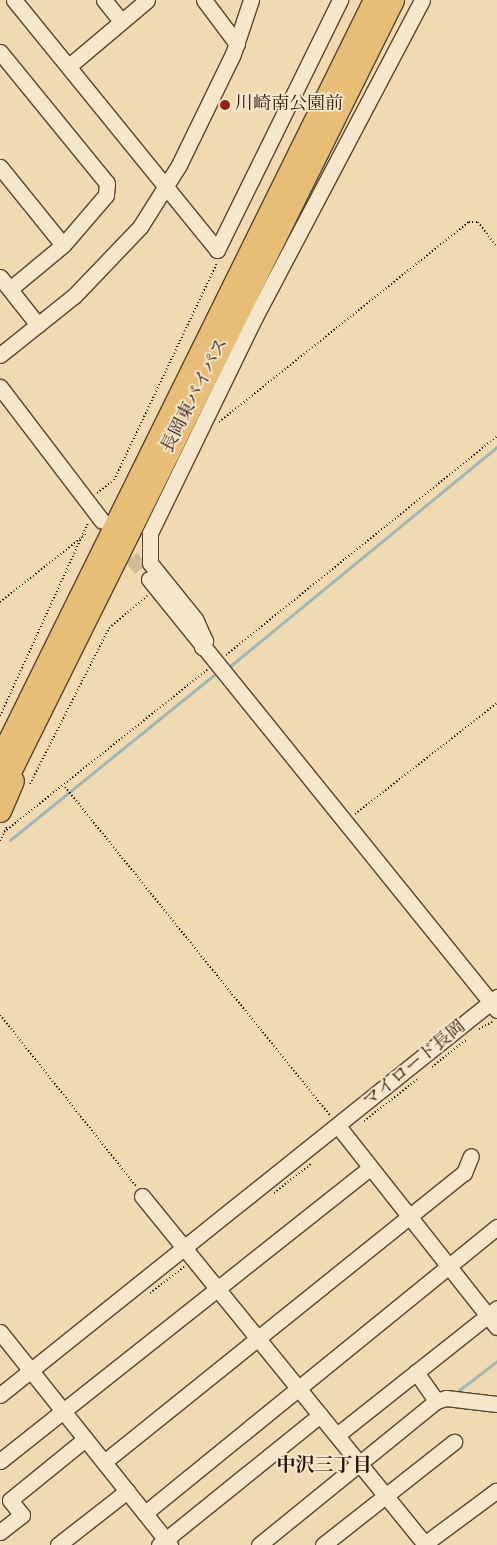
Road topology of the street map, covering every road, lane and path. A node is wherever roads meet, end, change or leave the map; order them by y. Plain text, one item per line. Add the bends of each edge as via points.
1 (14, 0) edge
2 (104, 0) edge
3 (147, 0) edge
4 (204, 0) edge
5 (251, 0) edge
6 (340, 0) edge
7 (374, 0) edge
8 (392, 0) edge
9 (422, 0) edge
10 (121, 21) junction
11 (237, 44) junction
12 (0, 52) edge
13 (68, 66) junction
14 (0, 167) edge
15 (166, 188) junction
16 (63, 245) junction
17 (497, 247) edge
18 (217, 250) junction
19 (0, 276) edge
20 (10, 289) junction
21 (38, 325) junction
22 (0, 356) edge
23 (0, 387) edge
24 (497, 437) edge
25 (199, 438) junction
26 (138, 478) junction
27 (90, 491) dead end
28 (86, 516) dead end
29 (102, 521) dead end
30 (87, 533) junction
31 (149, 579) tunnel mouth
32 (153, 596) dead end
33 (0, 602) edge
34 (202, 647) junction
35 (216, 663) junction
36 (58, 675) junction
37 (497, 703) edge
38 (0, 716) edge
39 (0, 735) edge
40 (0, 758) edge
41 (65, 787) junction
42 (26, 791) dead end
43 (0, 792) edge
44 (6, 814) edge
45 (352, 816) dead end
46 (4, 832) junction
47 (0, 842) edge
48 (494, 1006) edge
49 (0, 1016) edge
50 (474, 1032) dead end
51 (469, 1038) dead end
52 (360, 1124) dead end
53 (338, 1126) junction
54 (471, 1156) dead end
55 (370, 1168) junction
56 (142, 1196) joint
57 (409, 1218) junction
58 (497, 1227) edge
59 (184, 1246) junction
60 (449, 1266) junction
61 (220, 1290) junction
62 (494, 1317) edge
63 (0, 1332) edge
64 (260, 1338) junction
65 (31, 1371) junction
66 (416, 1372) junction
67 (298, 1389) junction
68 (0, 1395) edge
69 (436, 1401) junction
70 (497, 1404) edge
71 (64, 1412) junction
72 (320, 1415) junction
73 (337, 1435) junction
74 (85, 1439) junction
75 (454, 1442) dead end
76 (0, 1461) edge
77 (104, 1462) junction
78 (359, 1462) junction
79 (127, 1491) junction
80 (496, 1491) edge
81 (386, 1495) junction
82 (145, 1513) junction
83 (0, 1532) edge
84 (165, 1543) edge
85 (425, 1544) edge
86 (58, 1545) edge
87 (259, 1545) edge
88 (323, 1545) edge

1 - 13 street
2 - 10 street
3 - 10 street
4 - 11 street
5 - 11 street
6 - 18 street
7 - 26 highway, 長岡東バイパス
8 - 36 highway, 長岡東バイパス
9 - 25 street via 255,317
10 - 13 street
11 - 15 street
12 - 16 street via 107,184 106,195
13 - 15 street
14 - 16 street
15 - 18 street
15 - 21 street via 120,252
16 - 20 street
17 - 25 path via 478,222 470,222
18 - 27 path via 217,262 201,298 114,480 102,493
19 - 20 street
20 - 21 street
21 - 22 street
23 - 29 street
24 - 35 path
25 - 34 street via 147,546 150,563 195,619 205,641
26 - 39 highway
26 - 40 highway, 長岡東バイパス
28 - 30 path
30 - 33 path
30 - 38 path
31 - 34 street
32 - 42 path via 147,596 109,628
34 - 35 street
35 - 41 path
35 - 48 street
36 - 43 highway, 長岡東バイパス
36 - 44 highway
37 - 45 path
41 - 46 path
41 - 53 path
44 - 46 path
46 - 47 path
48 - 50 path, マイロード長岡
48 - 53 street
49 - 56 path
51 - 52 path, マイロード長岡
53 - 55 street
53 - 59 street
54 - 57 street via 464,1173
55 - 57 street
55 - 61 street
56 - 59 street
57 - 60 street
57 - 64 street
58 - 60 street
59 - 61 street
59 - 65 street
60 - 62 street
60 - 67 street
61 - 64 street
61 - 71 street
62 - 66 street
63 - 65 street
64 - 67 street
64 - 77 street
65 - 68 street
65 - 71 street
66 - 69 street
66 - 73 street
67 - 72 street
67 - 82 street
69 - 70 street via 446,1398
69 - 78 street
71 - 74 street
71 - 76 street
72 - 73 street
72 - 84 street
73 - 78 street
74 - 77 street
74 - 83 street via 10,1500 22,1515
75 - 81 street
77 - 79 street
78 - 81 street
78 - 87 street
79 - 82 street
79 - 86 street
80 - 85 street
81 - 85 street
81 - 88 street
82 - 84 street

